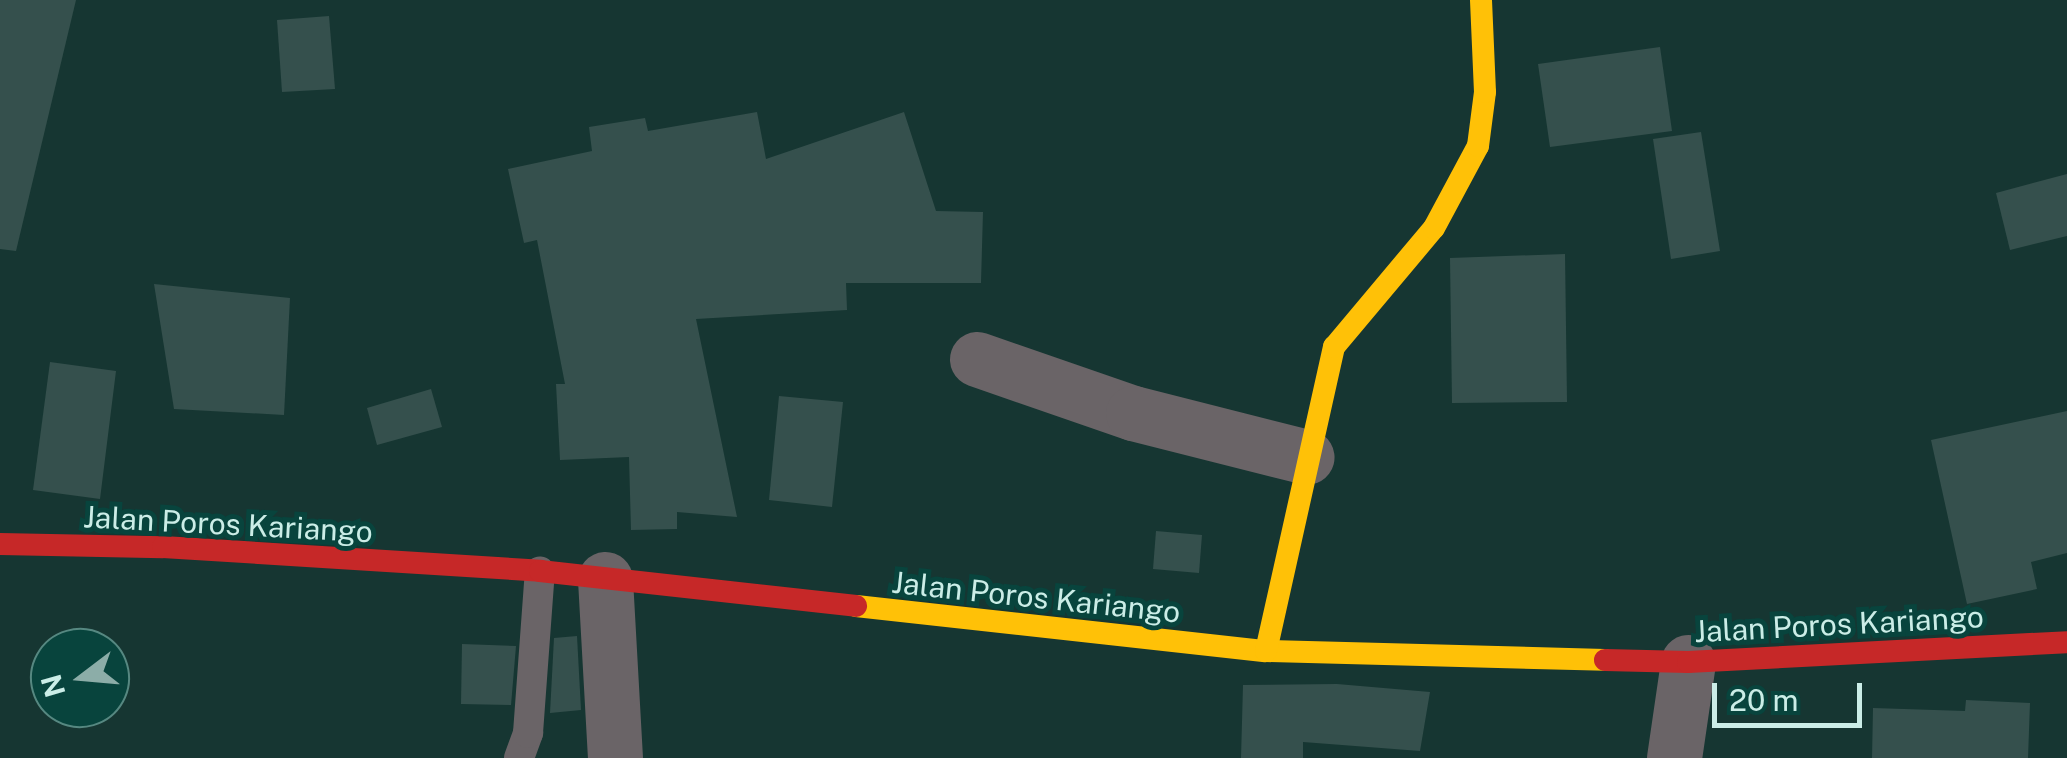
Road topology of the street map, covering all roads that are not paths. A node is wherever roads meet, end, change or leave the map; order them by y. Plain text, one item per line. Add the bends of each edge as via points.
1 (1480, 0) edge
2 (977, 359) dead end
3 (1307, 457) junction
4 (0, 544) edge
5 (540, 572) junction
6 (605, 579) junction
7 (2067, 642) edge
8 (1266, 651) junction
9 (1688, 662) junction
10 (520, 758) edge
11 (616, 758) edge
12 (1674, 758) edge

1 - 3 main road via 1484,120 1478,146 1434,228 1334,347
2 - 3 street via 1133,414
3 - 8 main road
4 - 5 main road, Jalan Poros Kariango
5 - 6 main road, Jalan Poros Kariango
5 - 10 lane via 528,733
6 - 8 main road, Jalan Poros Kariango
6 - 11 street
7 - 9 main road, Jalan Poros Kariango
8 - 9 main road, Jalan Poros Kariango
9 - 12 street

